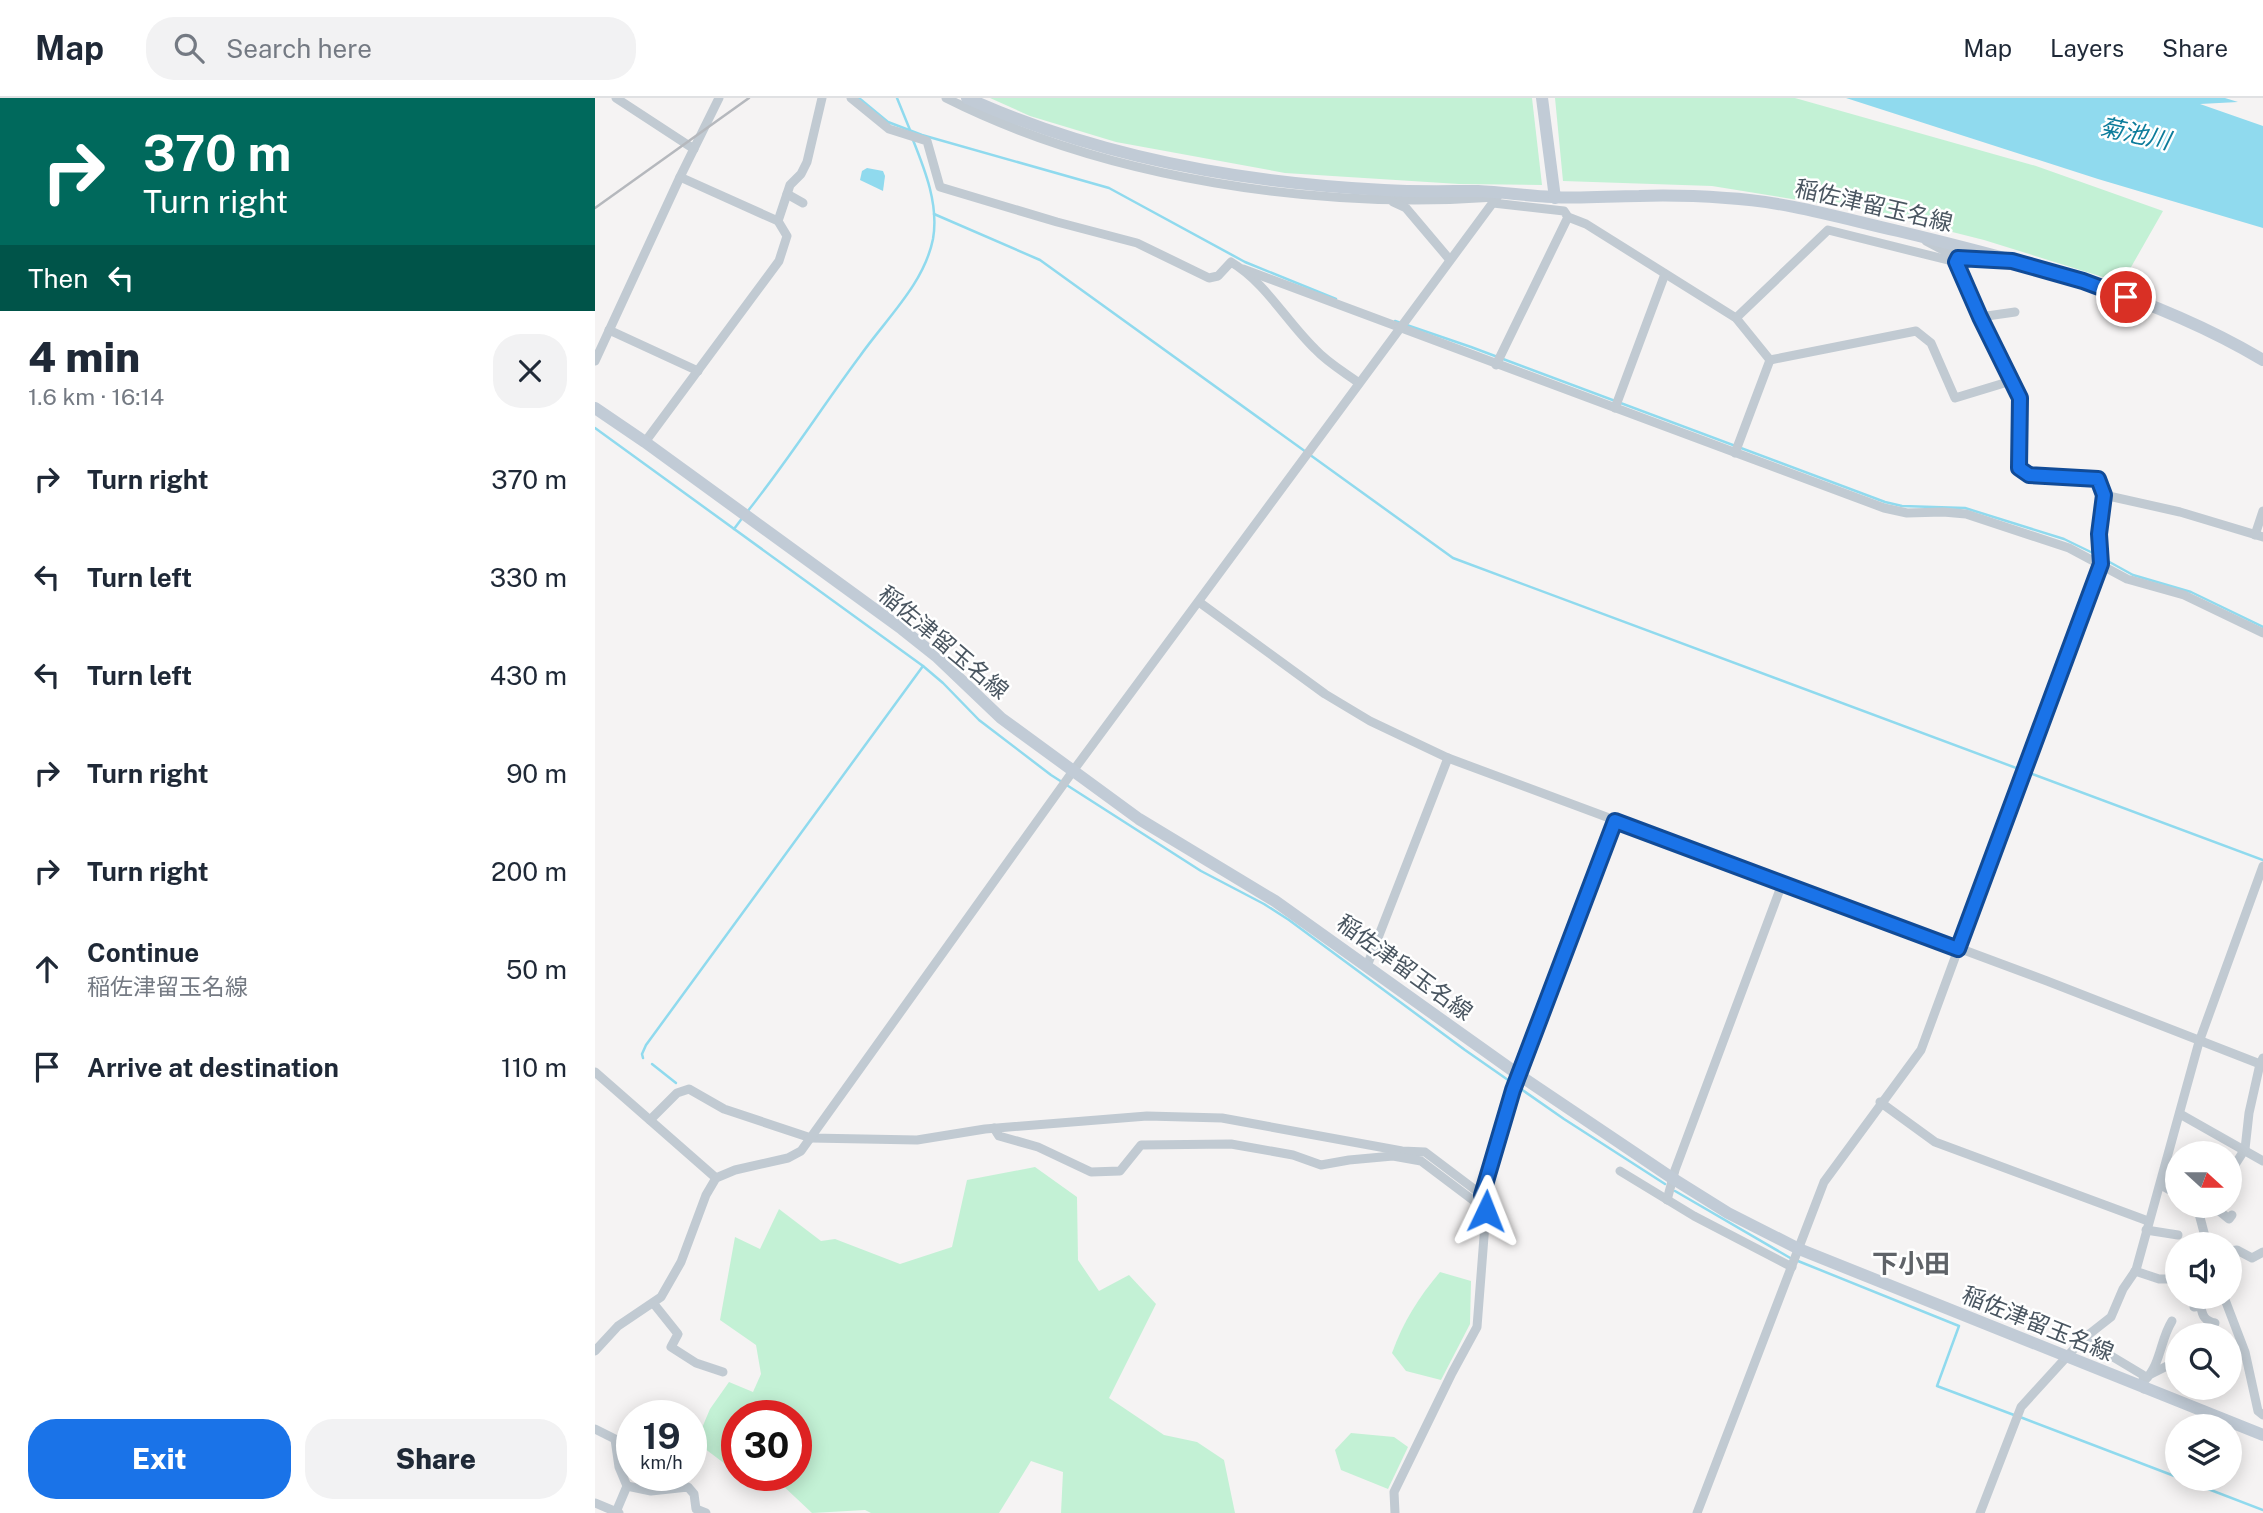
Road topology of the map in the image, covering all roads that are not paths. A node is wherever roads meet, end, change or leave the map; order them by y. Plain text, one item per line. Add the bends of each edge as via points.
1 (616, 98) edge
2 (719, 98) edge
3 (822, 98) edge
4 (851, 98) edge
5 (946, 98) edge
6 (967, 98) edge
7 (1542, 98) edge
8 (694, 149) junction
9 (680, 177) junction
10 (787, 194) junction
11 (1497, 198) junction
12 (1555, 198) junction
13 (1389, 200) junction
14 (803, 203) dead end
15 (1568, 217) junction
16 (778, 221) junction
17 (1914, 235) junction
18 (1450, 260) junction
19 (1957, 260) junction
20 (2012, 261) junction
21 (1243, 269) junction
22 (1665, 274) junction
23 (2015, 312) dead end
24 (1980, 317) junction
25 (1736, 318) junction
26 (1399, 328) junction
27 (609, 330) junction
28 (1498, 360) junction
29 (1770, 360) junction
30 (2263, 360) edge
31 (595, 361) edge
32 (698, 371) junction
33 (2011, 381) junction
34 (1359, 383) junction
35 (1616, 404) junction
36 (595, 408) edge
37 (645, 442) junction
38 (1736, 449) junction
39 (2104, 495) junction
40 (2263, 511) edge
41 (2259, 536) edge
42 (2101, 564) junction
43 (1199, 602) junction
44 (2263, 633) edge
45 (1448, 758) junction
46 (1068, 779) junction
47 (1615, 821) junction
48 (2263, 866) edge
49 (1782, 884) junction
50 (1958, 949) junction
51 (1367, 966) junction
52 (2199, 1042) junction
53 (2261, 1061) edge
54 (595, 1072) edge
55 (1516, 1082) junction
56 (1880, 1102) junction
57 (2180, 1114) junction
58 (650, 1120) junction
59 (994, 1128) junction
60 (811, 1138) junction
61 (2245, 1149) junction
62 (2242, 1154) edge
63 (2263, 1161) edge
64 (1620, 1171) dead end
65 (716, 1178) junction
66 (1672, 1178) junction
67 (2161, 1185) junction
68 (2165, 1187) edge
69 (1482, 1195) junction
70 (1667, 1200) junction
71 (1486, 1210) junction
72 (2147, 1226) junction
73 (2168, 1232) edge
74 (1799, 1250) junction
75 (2242, 1252) edge
76 (2263, 1252) edge
77 (1792, 1266) junction
78 (2135, 1271) junction
79 (2165, 1279) edge
80 (654, 1304) junction
81 (2200, 1309) edge
82 (2229, 1309) edge
83 (2172, 1321) dead end
84 (2215, 1323) dead end
85 (2083, 1339) junction
86 (595, 1351) edge
87 (2066, 1357) junction
88 (2165, 1368) edge
89 (723, 1372) dead end
90 (2147, 1381) junction
91 (2263, 1415) edge
92 (595, 1429) edge
93 (2263, 1435) edge
94 (616, 1446) edge
95 (625, 1491) edge
96 (691, 1491) edge
97 (595, 1503) edge
98 (615, 1512) edge
99 (706, 1513) edge
100 (1395, 1513) edge
101 (1697, 1513) edge
102 (1980, 1513) edge

1 - 8 street
2 - 8 street
3 - 10 street via 807,162
4 - 21 street via 889,129 927,141 940,187 1137,243 1209,278 1218,276 1231,262
5 - 13 street via 1047,140 1195,180
6 - 11 main road, 稲佐津留玉名線 via 1093,144 1206,170 1317,186 1482,191
7 - 12 main road
8 - 9 street
9 - 16 street
9 - 27 street
10 - 14 street
10 - 16 street
11 - 12 main road, 稲佐津留玉名線
11 - 13 street
11 - 15 street via 1564,211
11 - 18 street
12 - 17 main road, 稲佐津留玉名線 via 1730,198 1805,209
13 - 18 street via 1406,208
15 - 22 street
15 - 28 street
16 - 32 street via 787,236 779,261
17 - 19 street
17 - 20 main road, 稲佐津留玉名線
18 - 26 street
19 - 20 street
19 - 24 street
19 - 25 street via 1828,230
20 - 30 main road, 稲佐津留玉名線 via 2083,281 2190,321
21 - 26 street
21 - 34 street via 1316,351
22 - 25 street
22 - 35 street
23 - 24 street
24 - 33 street
25 - 29 street
26 - 28 street
26 - 34 street
27 - 31 street
27 - 32 street
28 - 35 street
29 - 33 street via 1916,331 1931,343 1955,398
29 - 38 street
32 - 37 street
33 - 39 street via 2020,398 2019,468 2029,475 2098,479
34 - 43 street
35 - 38 street
36 - 37 main road, 稲佐津留玉名線
37 - 46 main road, 稲佐津留玉名線 via 936,656
38 - 42 street via 1884,508 1966,514 2069,548
39 - 41 street
39 - 42 street
40 - 41 street
42 - 44 street via 2127,579 2184,595
42 - 50 street
43 - 45 street via 1325,694
43 - 46 street
45 - 47 street
45 - 51 street
46 - 51 main road, 稲佐津留玉名線 via 1275,901
46 - 60 street
47 - 49 street
47 - 55 street
48 - 52 street
49 - 50 street
49 - 66 street
50 - 52 street
50 - 56 street via 1920,1050
51 - 55 main road, 稲佐津留玉名線
52 - 53 street
52 - 57 street
53 - 61 street
54 - 58 street
55 - 66 main road, 稲佐津留玉名線
55 - 69 street
56 - 72 street via 1935,1142
56 - 74 street via 1824,1182
57 - 61 street
57 - 67 street
58 - 60 street via 677,1093 689,1089 724,1109
58 - 65 street
59 - 60 street via 917,1140
59 - 69 street via 1147,1116 1222,1118 1425,1152
59 - 71 street via 999,1136 1038,1147 1091,1172 1120,1171 1141,1145 1153,1144 1231,1143 1293,1155 1321,1166 1393,1156 1421,1161
60 - 65 street via 788,1158
61 - 62 street
61 - 63 street
64 - 70 street
65 - 80 street via 681,1262
66 - 70 street
66 - 74 main road, 稲佐津留玉名線
67 - 68 street
67 - 72 street
69 - 71 street
70 - 77 street
71 - 100 street via 1477,1327 1394,1492
72 - 73 street
72 - 78 street
74 - 77 street
74 - 87 main road, 稲佐津留玉名線
75 - 76 street via 2252,1258
77 - 101 street
78 - 79 street
78 - 85 street via 2111,1317
80 - 86 street via 618,1326
80 - 89 street via 678,1334 671,1348
81 - 84 street via 2208,1322
82 - 91 street via 2245,1352 2258,1411
83 - 90 street
85 - 87 street
85 - 90 street
87 - 90 main road, 稲佐津留玉名線
87 - 102 street via 2021,1406
88 - 90 street
90 - 93 main road, 稲佐津留玉名線
92 - 94 street via 615,1439
95 - 98 street
96 - 99 street via 696,1509
97 - 98 street

